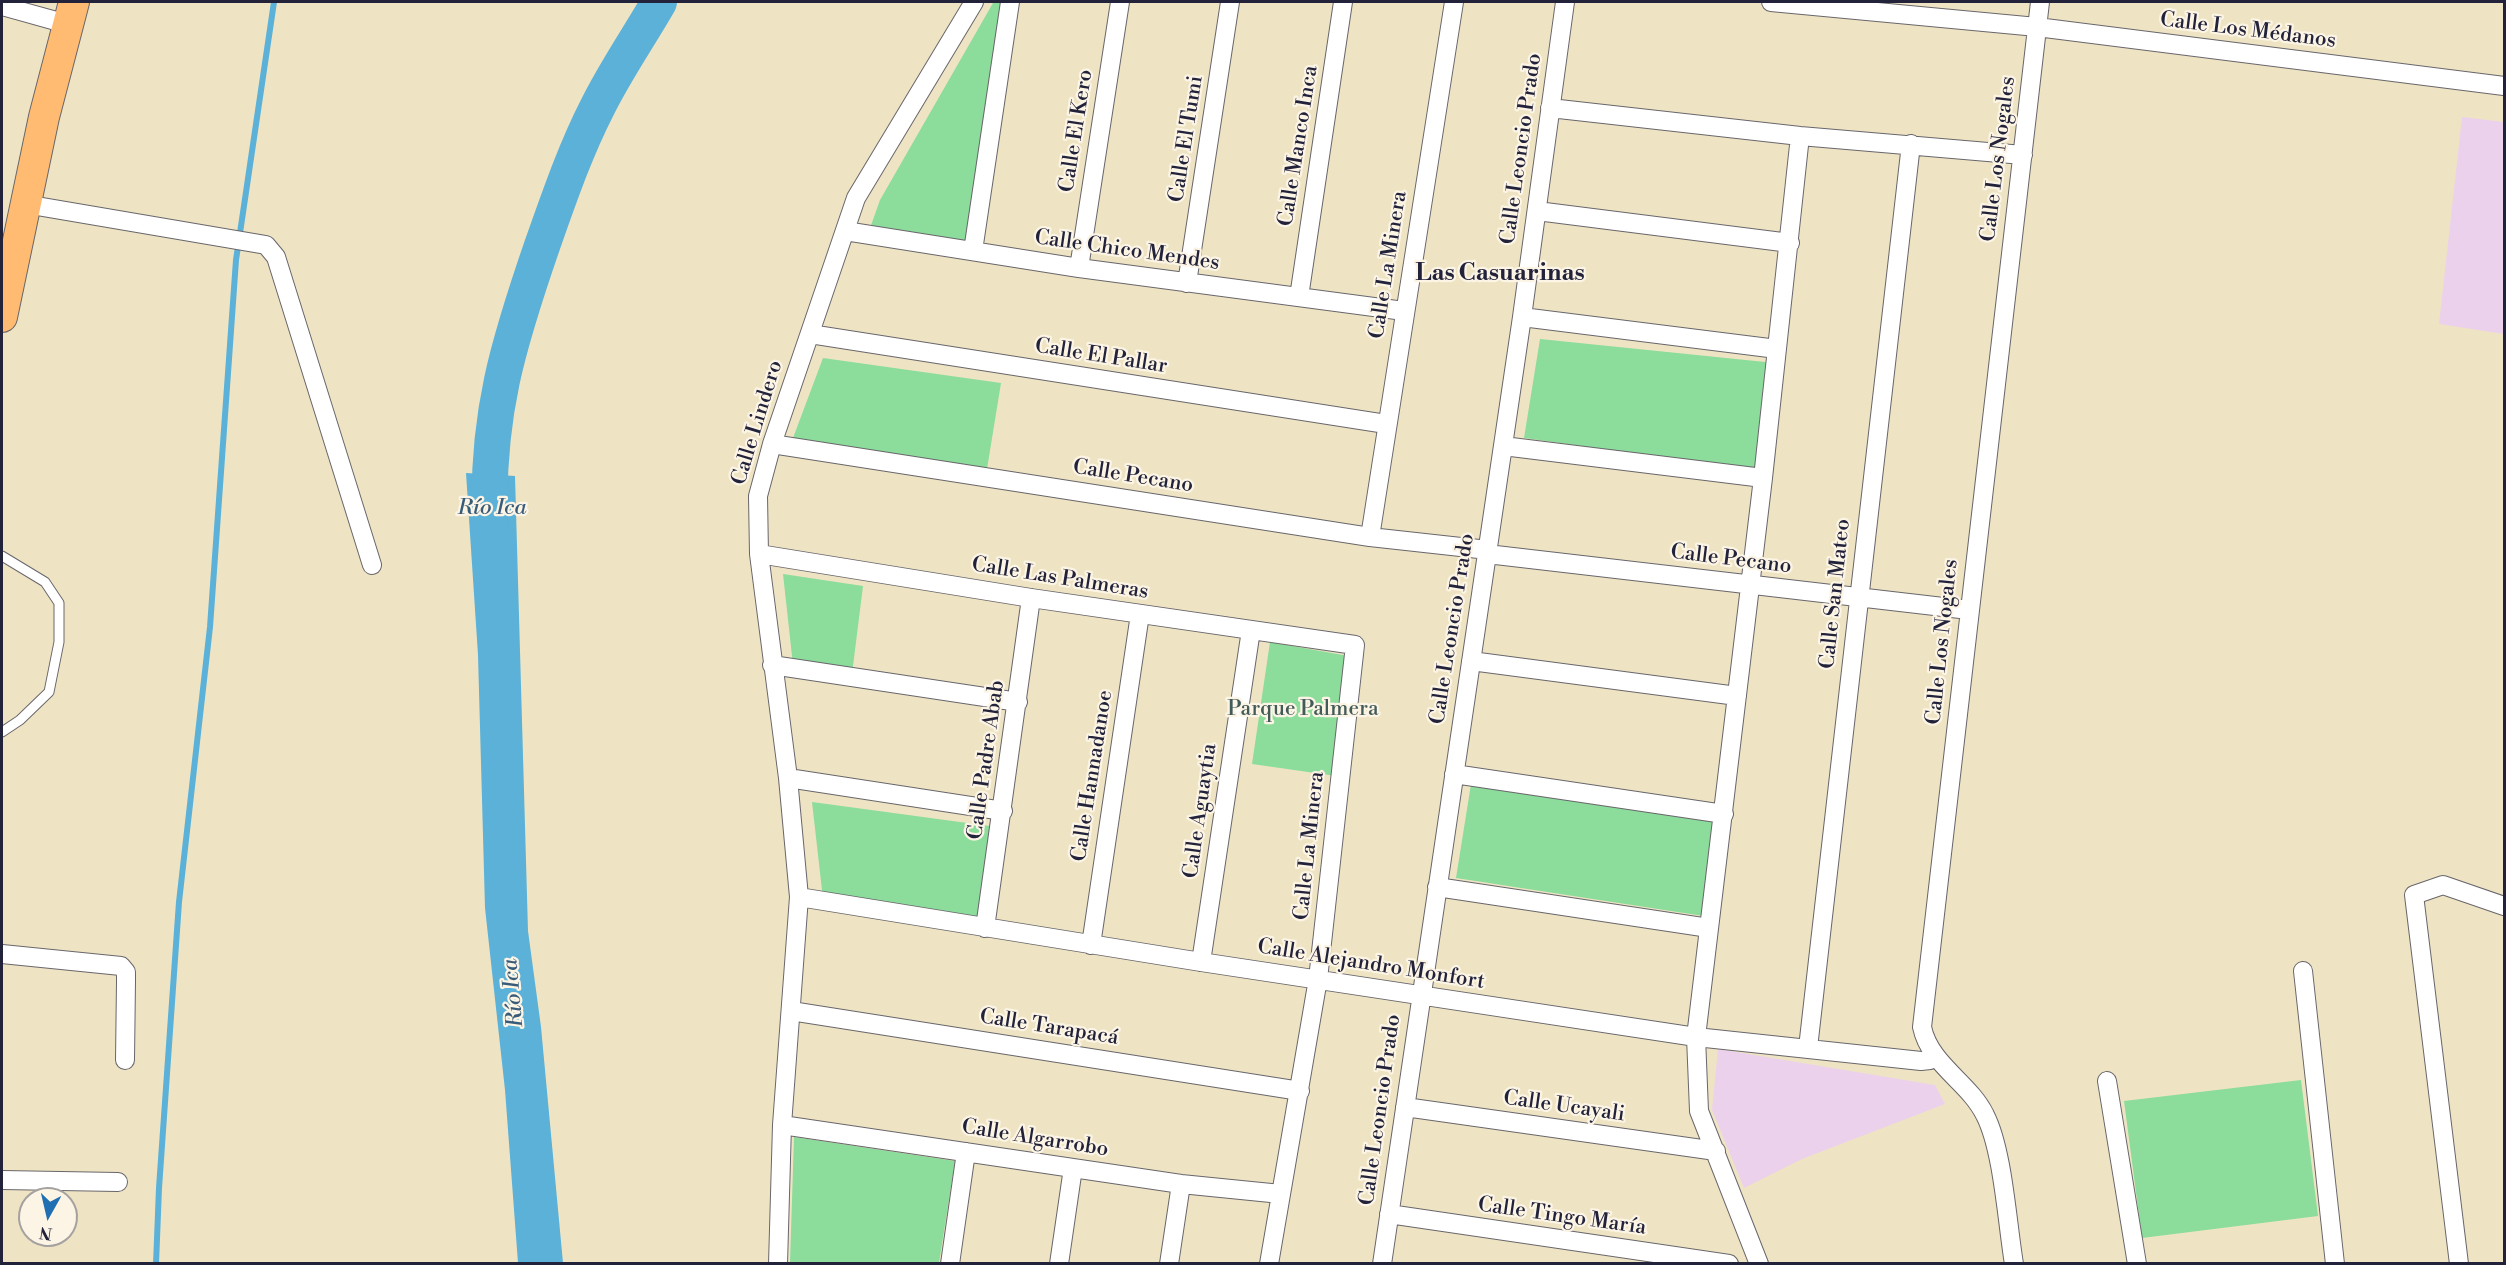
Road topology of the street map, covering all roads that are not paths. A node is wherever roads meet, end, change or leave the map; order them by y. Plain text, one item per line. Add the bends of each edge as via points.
1 (974, 2) edge
2 (1010, 2) edge
3 (1120, 2) edge
4 (1230, 2) edge
5 (1343, 2) edge
6 (1454, 2) edge
7 (1565, 2) edge
8 (1771, 2) edge
9 (2040, 2) edge
10 (2, 6) edge
11 (70, 13) edge
12 (2037, 27) junction
13 (2505, 86) edge
14 (1550, 108) junction
15 (1800, 136) junction
16 (1911, 144) junction
17 (2023, 155) junction
18 (26, 204) junction
19 (1537, 211) junction
20 (845, 231) junction
21 (1790, 243) junction
22 (973, 251) junction
23 (1079, 268) junction
24 (1187, 283) junction
25 (1299, 297) junction
26 (1404, 311) junction
27 (2, 317) edge
28 (1522, 317) junction
29 (810, 334) junction
30 (1778, 349) junction
31 (1386, 424) junction
32 (772, 444) junction
33 (1503, 446) junction
34 (1763, 478) junction
35 (1370, 537) junction
36 (1488, 552) junction
37 (759, 554) junction
38 (2, 556) edge
39 (372, 565) dead end
40 (1750, 585) junction
41 (1031, 598) junction
42 (1858, 598) junction
43 (1969, 610) junction
44 (1140, 614) junction
45 (1251, 630) junction
46 (1355, 645) joint
47 (1471, 661) junction
48 (772, 665) junction
49 (1737, 696) junction
50 (1018, 702) junction
51 (2, 732) edge
52 (1454, 774) junction
53 (788, 778) junction
54 (1003, 812) junction
55 (1724, 814) junction
56 (1437, 887) junction
57 (799, 897) junction
58 (2505, 906) edge
59 (985, 928) junction
60 (1708, 928) junction
61 (1091, 945) junction
62 (2, 954) edge
63 (1201, 963) junction
64 (2302, 971) dead end
65 (1318, 979) junction
66 (1421, 996) junction
67 (791, 1011) junction
68 (1696, 1037) junction
69 (1808, 1048) junction
70 (1933, 1053) junction
71 (125, 1060) dead end
72 (2107, 1081) dead end
73 (1300, 1090) junction
74 (1405, 1107) junction
75 (782, 1125) junction
76 (1716, 1151) junction
77 (966, 1152) junction
78 (1073, 1168) junction
79 (2, 1180) edge
80 (118, 1182) dead end
81 (1181, 1184) junction
82 (1281, 1194) junction
83 (1389, 1214) junction
84 (778, 1263) edge
85 (950, 1263) edge
86 (1059, 1263) edge
87 (1169, 1263) edge
88 (1269, 1263) edge
89 (1382, 1263) edge
90 (1729, 1263) edge
91 (1759, 1263) edge
92 (2014, 1263) edge
93 (2137, 1263) edge
94 (2336, 1263) edge
95 (2459, 1263) edge

1 - 20 street, Calle Lindero via 860,189
2 - 22 street
3 - 23 street, Calle El Kero
4 - 24 street, Calle El Tumi
5 - 25 street, Calle Manco Inca
6 - 26 street, Calle La Minera
7 - 14 street, Calle Leoncio Prado
8 - 12 street, Calle Los Médanos
9 - 12 street, Calle Los Nogales
10 - 11 street
11 - 18 highway
12 - 13 street, Calle Los Médanos
12 - 17 street, Calle Los Nogales
14 - 15 street
14 - 19 street, Calle Leoncio Prado
15 - 16 street
15 - 21 street
16 - 17 street
16 - 42 street, Calle San Mateo
17 - 43 street, Calle Los Nogales
18 - 27 highway
18 - 39 street via 266,245 276,257
19 - 21 street
19 - 28 street, Calle Leoncio Prado
20 - 22 street, Calle Chico Mendes
20 - 29 street, Calle Lindero
21 - 30 street
22 - 23 street, Calle Chico Mendes
23 - 24 street, Calle Chico Mendes
24 - 25 street, Calle Chico Mendes
25 - 26 street, Calle Chico Mendes
26 - 31 street, Calle La Minera
28 - 30 street
28 - 33 street, Calle Leoncio Prado
29 - 31 street, Calle El Pallar
29 - 32 street, Calle Lindero
30 - 34 street
31 - 35 street, Calle La Minera
32 - 35 street, Calle Pecano
32 - 37 street, Calle Lindero via 758,501
33 - 34 street
33 - 36 street, Calle Leoncio Prado
34 - 40 street
35 - 36 street, Calle Pecano
36 - 40 street, Calle Pecano
36 - 47 street, Calle Leoncio Prado
37 - 41 street, Calle Las Palmeras
37 - 48 street, Calle Lindero
38 - 51 lane via 45,582 59,603 59,642 49,692
40 - 42 street, Calle Pecano
40 - 49 street
41 - 44 street, Calle Las Palmeras
41 - 50 street, Calle Padre Abab
42 - 43 street, Calle Pecano
42 - 69 street, Calle San Mateo
43 - 70 street, Calle Los Nogales via 1922,1027
44 - 45 street, Calle Las Palmeras
44 - 61 street, Calle Hannadanoe
45 - 46 street, Calle Las Palmeras
45 - 63 street, Calle Aguaytia
46 - 65 street, Calle La Minera
47 - 49 street
47 - 52 street, Calle Leoncio Prado
48 - 50 street
48 - 53 street, Calle Lindero
49 - 55 street
50 - 54 street, Calle Padre Abab
52 - 55 street
52 - 56 street, Calle Leoncio Prado
53 - 54 street
53 - 57 street, Calle Lindero
54 - 59 street, Calle Padre Abab
55 - 60 street
56 - 60 street
56 - 66 street, Calle Leoncio Prado
57 - 59 street, Calle Alejandro Monfort
57 - 67 street, Calle Lindero
58 - 95 street via 2443,885 2414,895
59 - 61 street, Calle Alejandro Monfort
60 - 68 street
61 - 63 street, Calle Alejandro Monfort
62 - 71 street via 121,966 126,972
63 - 65 street, Calle Alejandro Monfort
64 - 94 street
65 - 66 street, Calle Alejandro Monfort
65 - 73 street, Calle La Minera
66 - 68 street, Calle Alejandro Monfort
66 - 74 street, Calle Leoncio Prado
67 - 73 street, Calle Tarapacá
67 - 75 street, Calle Lindero
68 - 69 street, Calle Alejandro Monfort
68 - 76 street via 1699,1111
69 - 70 street, Calle Alejandro Monfort via 1920,1061 1930,1059
70 - 92 street, Calle Los Nogales via 1975,1095 1993,1131
72 - 93 street
73 - 82 street, Calle La Minera
74 - 76 street, Calle Ucayali
74 - 83 street, Calle Leoncio Prado
75 - 77 street, Calle Algarrobo
75 - 84 street, Calle Lindero
76 - 91 street
77 - 78 street, Calle Algarrobo
77 - 85 street
78 - 81 street, Calle Algarrobo
78 - 86 street
79 - 80 street
81 - 82 street, Calle Algarrobo
81 - 87 street
82 - 88 street, Calle La Minera
83 - 89 street, Calle Leoncio Prado
83 - 90 street, Calle Tingo María

